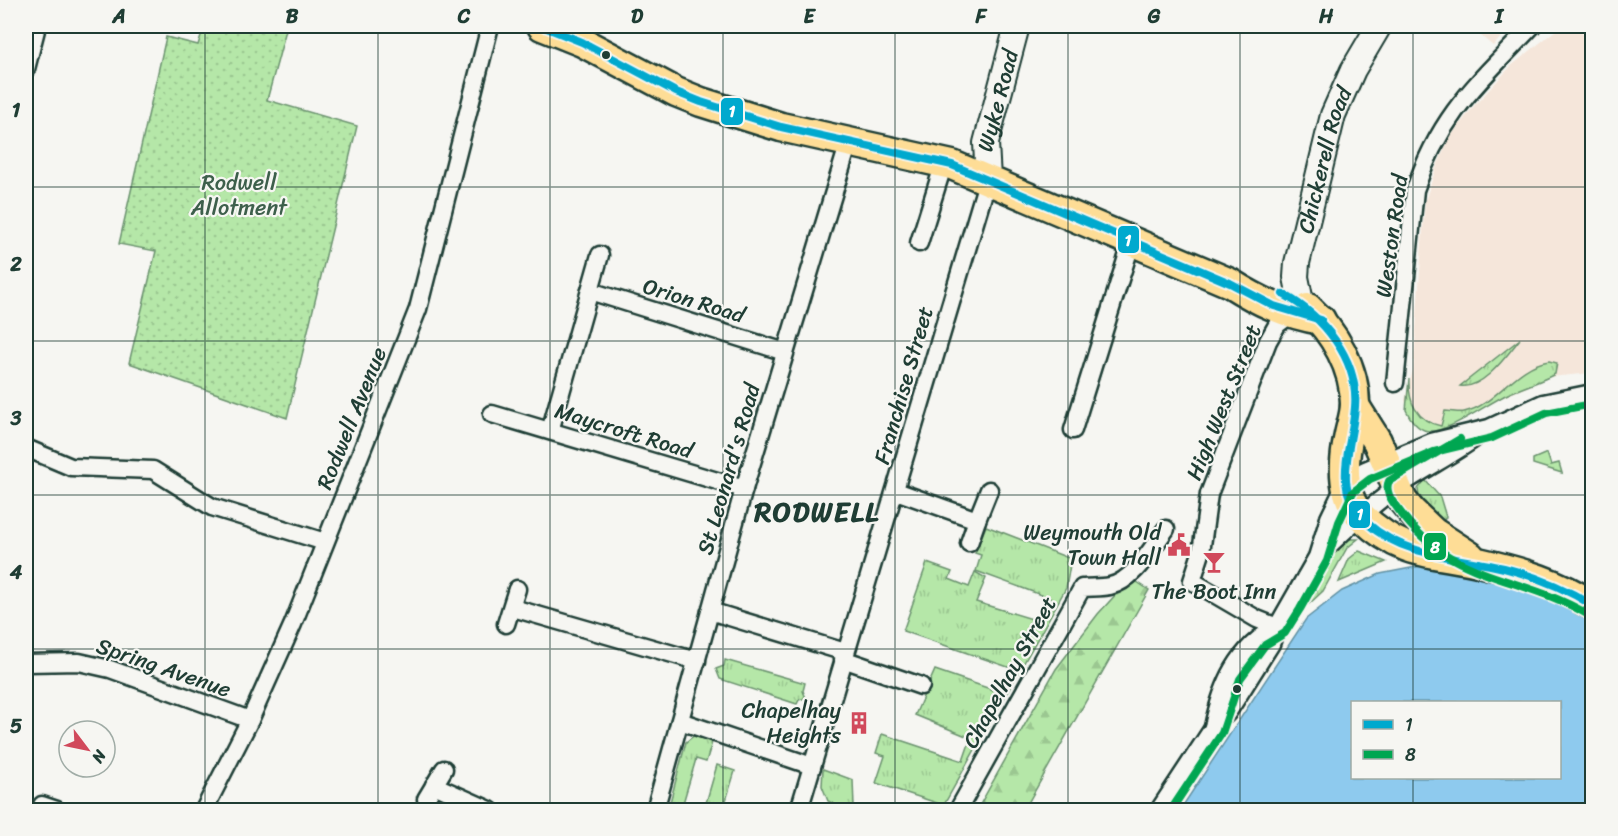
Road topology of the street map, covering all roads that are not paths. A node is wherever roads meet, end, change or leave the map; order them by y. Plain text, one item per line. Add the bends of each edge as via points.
1 (37, 26) edge
2 (490, 26) edge
3 (542, 26) edge
4 (1017, 26) edge
5 (1379, 26) edge
6 (1532, 26) edge
7 (26, 69) edge
8 (849, 142) junction
9 (944, 163) junction
10 (988, 179) junction
11 (1132, 241) junction
12 (919, 243) dead end
13 (600, 255) dead end
14 (590, 291) junction
15 (1304, 312) junction
16 (785, 352) junction
17 (1395, 383) dead end
18 (1593, 393) edge
19 (1355, 406) junction
20 (492, 414) dead end
21 (1489, 428) junction
22 (1073, 430) dead end
23 (550, 431) junction
24 (26, 448) edge
25 (1385, 460) junction
26 (1345, 485) junction
27 (1397, 488) junction
28 (744, 489) junction
29 (988, 489) dead end
30 (896, 491) junction
31 (1360, 516) junction
32 (977, 520) junction
33 (1166, 529) dead end
34 (325, 542) junction
35 (969, 543) dead end
36 (1317, 557) junction
37 (1479, 562) junction
38 (517, 589) dead end
39 (1593, 605) edge
40 (710, 611) junction
41 (1277, 627) junction
42 (844, 655) junction
43 (697, 661) junction
44 (26, 663) edge
45 (921, 686) dead end
46 (250, 720) junction
47 (680, 721) junction
48 (812, 766) junction
49 (444, 769) dead end
50 (804, 809) edge
51 (204, 810) edge
52 (490, 810) edge
53 (655, 810) edge
54 (958, 810) edge
55 (1159, 810) edge

1 - 7 street
2 - 34 street, Rodwell Avenue via 418,309
3 - 8 highway via 701,102 781,127
4 - 10 main road, Wyke Road via 986,143
5 - 15 main road, Chickerell Road via 1333,115 1297,263
6 - 17 street, Weston Road via 1446,119 1424,164 1415,190
8 - 9 highway
8 - 16 street, St Leonard's Road
9 - 10 highway
9 - 12 street
10 - 11 highway
10 - 30 street, Franchise Street
11 - 15 highway via 1230,283 1262,288
11 - 22 street
13 - 14 street
14 - 16 street, Orion Road
14 - 23 street
15 - 19 highway via 1332,334 1347,366
15 - 41 street, High West Street via 1277,325 1268,341 1213,484 1192,581
16 - 28 street, St Leonard's Road
18 - 21 street via 1543,404
19 - 25 highway
19 - 26 highway
20 - 23 street, Maycroft Road
21 - 25 street via 1431,442
21 - 27 street via 1464,449
23 - 28 street, Maycroft Road
24 - 34 street via 71,467 153,470 212,507
25 - 26 street
25 - 27 highway
26 - 31 highway
26 - 36 street
27 - 31 street
27 - 37 highway via 1420,522
28 - 40 street, St Leonard's Road
29 - 32 street
30 - 32 street
30 - 42 street, Franchise Street
31 - 36 street
31 - 37 highway via 1408,548
32 - 35 street
33 - 54 street, Chapelhay Street via 1121,580 1111,586 1082,588
34 - 46 street, Rodwell Avenue
36 - 41 street
37 - 39 highway via 1551,582
38 - 43 street via 509,616
40 - 42 street
40 - 43 street, St Leonard's Road
41 - 55 street via 1242,691
42 - 45 street
42 - 48 street, Franchise Street
43 - 47 street, St Leonard's Road
44 - 46 street, Spring Avenue via 79,662 110,669
46 - 51 street, Rodwell Avenue
47 - 48 street
47 - 53 street, St Leonard's Road
48 - 50 street, Franchise Street
49 - 52 street via 430,792

